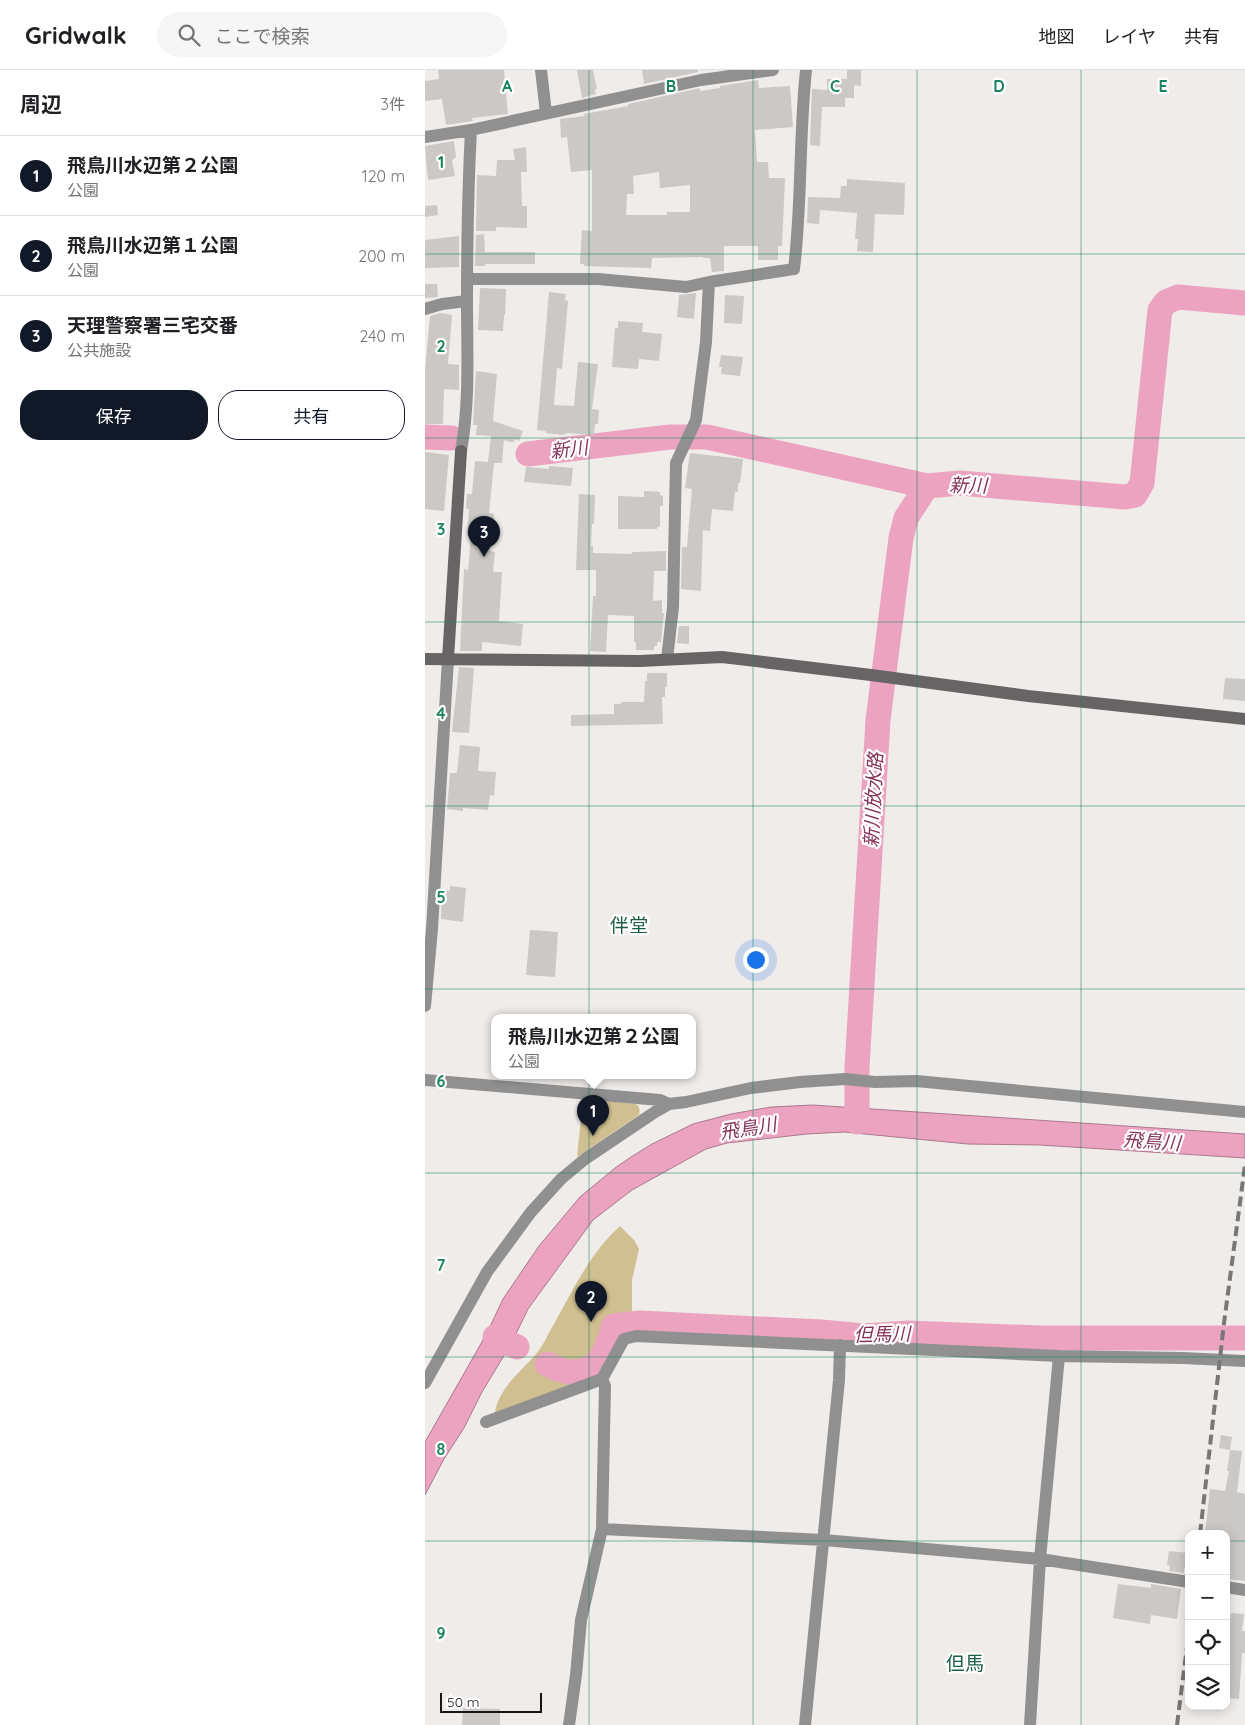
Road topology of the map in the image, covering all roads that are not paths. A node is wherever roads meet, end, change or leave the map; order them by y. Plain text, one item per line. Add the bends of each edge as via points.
1 (541, 70) edge
2 (773, 70) edge
3 (805, 70) edge
4 (546, 113) junction
5 (471, 130) junction
6 (425, 137) edge
7 (468, 279) junction
8 (709, 282) junction
9 (467, 302) junction
10 (425, 309) edge
11 (425, 659) edge
12 (448, 659) junction
13 (667, 659) junction
14 (1245, 719) edge
15 (431, 858) edge
16 (425, 1006) edge
17 (425, 1080) edge
18 (669, 1104) junction
19 (1245, 1112) edge
20 (840, 1345) junction
21 (1059, 1356) junction
22 (1245, 1361) edge
23 (602, 1379) junction
24 (425, 1383) edge
25 (486, 1422) dead end
26 (602, 1529) junction
27 (823, 1540) junction
28 (1040, 1559) junction
29 (1185, 1581) edge
30 (1230, 1588) edge
31 (1245, 1590) edge
32 (569, 1725) edge
33 (805, 1725) edge
34 (1030, 1725) edge

1 - 4 street
2 - 4 street via 701,80
3 - 8 street via 794,269
4 - 5 street
5 - 6 street
5 - 7 street
7 - 8 street via 598,279 685,287
7 - 9 street
8 - 13 street via 706,342 696,420 676,463 673,607
9 - 10 street
9 - 12 street via 465,421
11 - 12 street
12 - 13 street via 640,662
12 - 15 street
13 - 14 street via 722,657 1028,696
15 - 16 street
17 - 18 street via 572,1091 660,1100
18 - 19 street via 751,1088 845,1079 916,1081
18 - 24 street via 585,1159 537,1205 487,1272
20 - 21 street
20 - 23 street via 636,1336 624,1338
20 - 27 street
21 - 22 street
21 - 28 street
23 - 25 street
23 - 26 street via 605,1386
26 - 27 street
26 - 32 street via 581,1620
27 - 28 street
27 - 33 street
28 - 29 street
28 - 34 street
30 - 31 street

